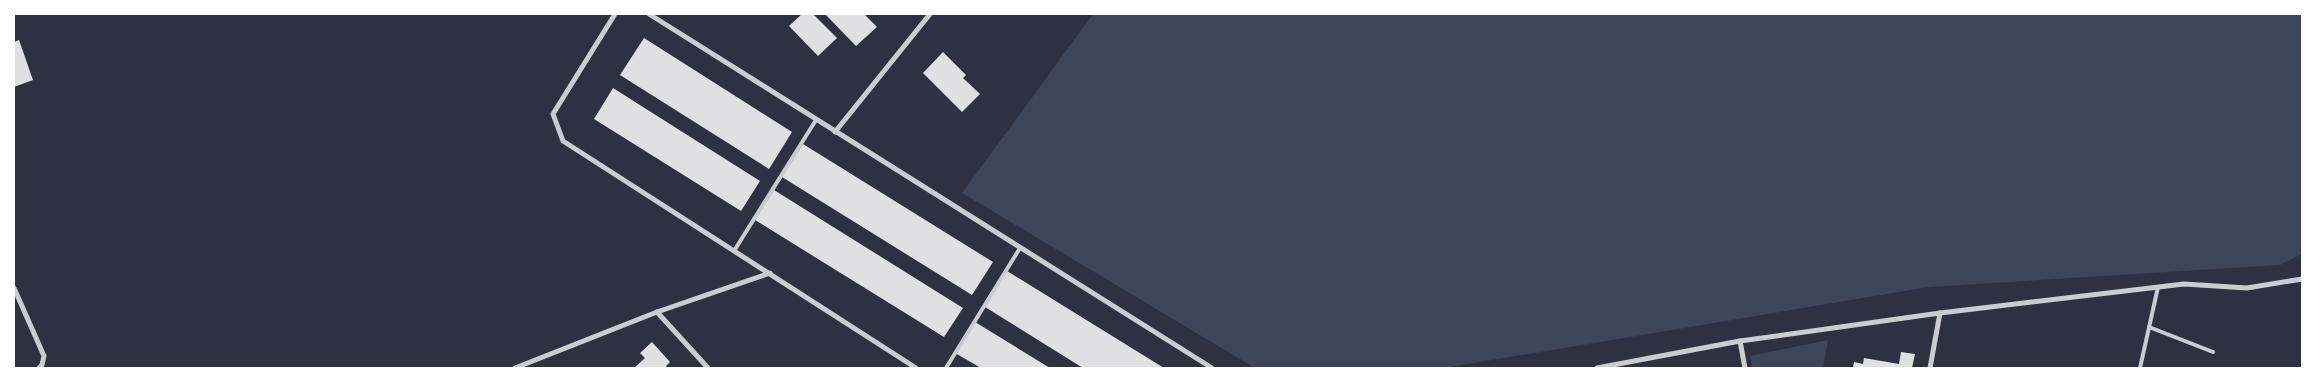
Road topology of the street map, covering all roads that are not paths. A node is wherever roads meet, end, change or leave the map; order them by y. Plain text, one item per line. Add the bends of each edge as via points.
1 (616, 14) edge
2 (649, 14) edge
3 (930, 14) edge
4 (816, 120) junction
5 (835, 132) junction
6 (1020, 248) junction
7 (734, 251) junction
8 (770, 273) junction
9 (2302, 279) edge
10 (2158, 287) junction
11 (14, 288) edge
12 (657, 312) junction
13 (1940, 314) junction
14 (2149, 327) junction
15 (1740, 341) junction
16 (2213, 352) dead end
17 (41, 367) edge
18 (515, 368) edge
19 (708, 368) edge
20 (916, 368) edge
21 (946, 368) edge
22 (1212, 368) edge
23 (1597, 368) edge
24 (1745, 368) edge
25 (1930, 368) edge
26 (2140, 368) edge

1 - 7 street via 552,114 563,141
2 - 4 street
3 - 5 street
4 - 5 street
4 - 7 lane
5 - 6 street
6 - 21 lane
6 - 22 street
7 - 8 street
8 - 12 street
8 - 20 street
9 - 10 street via 2247,288 2184,284
10 - 13 street
10 - 14 lane
11 - 17 street via 44,356
12 - 18 street
12 - 19 street
13 - 15 street
13 - 25 street
14 - 16 lane
14 - 26 lane
15 - 23 street
15 - 24 street

